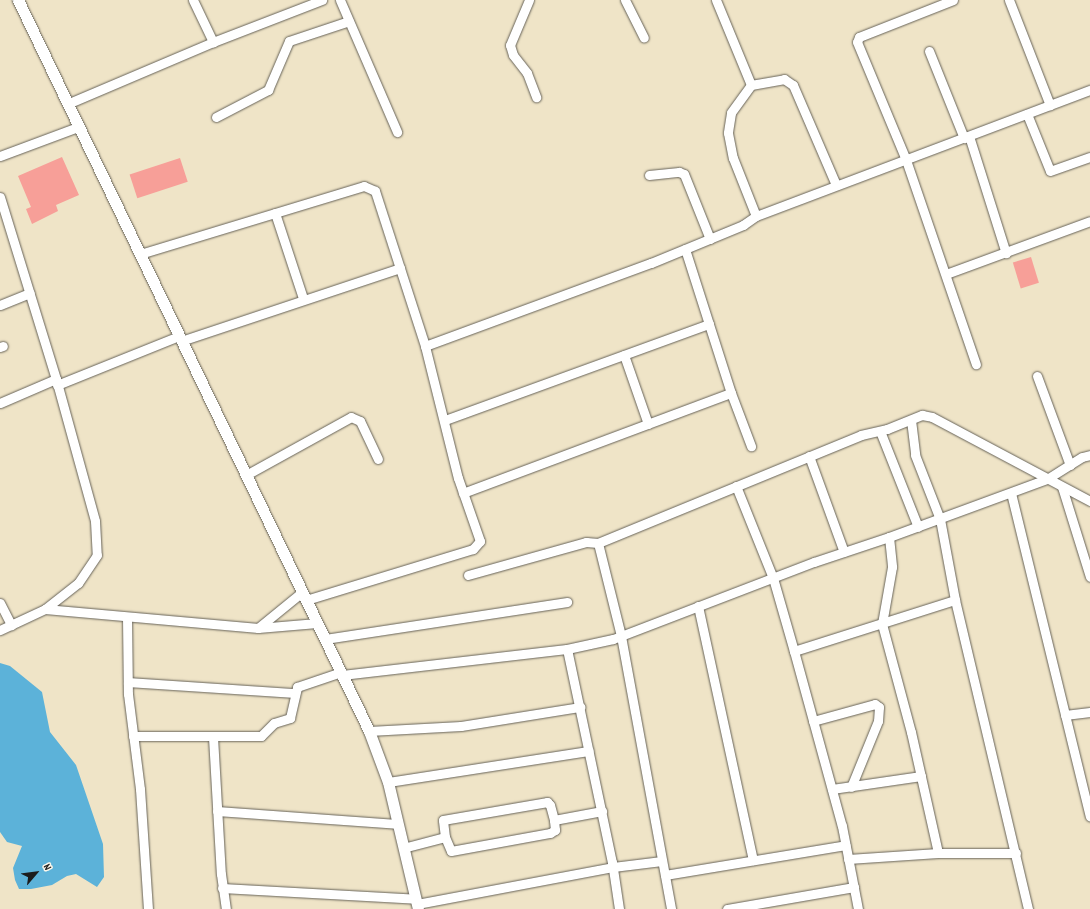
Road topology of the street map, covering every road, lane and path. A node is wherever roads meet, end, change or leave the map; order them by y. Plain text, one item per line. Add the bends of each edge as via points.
1 (18, 0) edge
2 (194, 0) edge
3 (322, 0) edge
4 (340, 0) edge
5 (529, 0) edge
6 (625, 0) edge
7 (716, 0) edge
8 (953, 0) edge
9 (1009, 0) edge
10 (349, 21) junction
11 (644, 38) dead end
12 (213, 42) junction
13 (929, 51) dead end
14 (751, 86) junction
15 (1090, 90) edge
16 (536, 97) dead end
17 (68, 104) junction
18 (1050, 105) junction
19 (1027, 114) junction
20 (216, 117) dead end
21 (78, 126) junction
22 (397, 132) dead end
23 (966, 137) junction
24 (0, 156) edge
25 (1090, 157) edge
26 (906, 160) junction
27 (649, 175) dead end
28 (836, 185) junction
29 (0, 197) edge
30 (275, 213) junction
31 (756, 216) junction
32 (1090, 221) edge
33 (5, 228) edge
34 (710, 239) junction
35 (685, 250) junction
36 (1006, 253) junction
37 (140, 254) junction
38 (400, 268) junction
39 (946, 274) junction
40 (30, 293) junction
41 (303, 298) junction
42 (0, 304) edge
43 (709, 324) junction
44 (180, 338) junction
45 (425, 346) junction
46 (624, 355) junction
47 (976, 364) dead end
48 (1037, 376) dead end
49 (57, 382) junction
50 (731, 393) junction
51 (0, 403) edge
52 (445, 420) junction
53 (911, 420) junction
54 (648, 424) junction
55 (880, 431) junction
56 (751, 446) dead end
57 (1090, 455) edge
58 (809, 456) junction
59 (378, 459) dead end
60 (1070, 465) junction
61 (246, 475) junction
62 (1046, 480) junction
63 (736, 486) junction
64 (1062, 487) junction
65 (463, 493) junction
66 (1011, 493) junction
67 (1090, 501) edge
68 (940, 519) junction
69 (918, 527) junction
70 (889, 537) junction
71 (598, 543) junction
72 (844, 552) junction
73 (468, 575) dead end
74 (1090, 577) edge
75 (773, 578) junction
76 (304, 596) junction
77 (955, 600) junction
78 (567, 602) dead end
79 (0, 603) edge
80 (698, 606) junction
81 (45, 609) junction
82 (127, 617) junction
83 (317, 623) junction
84 (882, 624) junction
85 (11, 625) junction
86 (258, 628) junction
87 (0, 630) edge
88 (621, 636) junction
89 (325, 639) junction
90 (567, 649) junction
91 (794, 650) junction
92 (342, 673) junction
93 (128, 682) junction
94 (294, 693) junction
95 (580, 706) junction
96 (1090, 712) edge
97 (1065, 715) junction
98 (813, 721) junction
99 (369, 731) junction
100 (133, 736) junction
101 (213, 737) junction
102 (589, 751) junction
103 (921, 776) junction
104 (388, 782) junction
105 (851, 786) junction
106 (832, 789) junction
107 (217, 811) junction
108 (602, 811) junction
109 (1090, 816) edge
110 (554, 820) junction
111 (397, 824) junction
112 (446, 837) junction
113 (846, 845) junction
114 (403, 848) junction
115 (938, 853) junction
116 (1016, 853) junction
117 (848, 859) junction
118 (753, 860) junction
119 (662, 861) junction
120 (613, 867) junction
121 (665, 875) junction
122 (854, 887) junction
123 (222, 888) junction
124 (417, 904) edge
125 (148, 909) edge
126 (226, 909) edge
127 (619, 909) edge
128 (671, 909) edge
129 (727, 909) edge
130 (858, 909) edge
131 (1028, 909) edge

1 - 17 street
2 - 12 street
3 - 12 street
4 - 10 street
5 - 16 street via 510,45 513,55 527,73
6 - 11 street
7 - 14 street
8 - 26 street via 857,39
9 - 18 street
10 - 20 street via 289,41 268,90
10 - 22 street
12 - 17 street
13 - 23 street
14 - 28 street via 784,79 793,85
14 - 31 street via 730,114 728,133 732,158
15 - 18 street
17 - 21 street
18 - 19 street
19 - 23 street
19 - 25 street via 1050,171
21 - 24 street
21 - 37 street
23 - 26 street
23 - 36 street
26 - 28 street
26 - 39 street
27 - 34 street via 679,172 684,174
28 - 31 street
29 - 33 street
30 - 37 street
30 - 38 street via 364,186 371,187 378,198
30 - 41 street
31 - 34 street via 743,225
32 - 36 street
33 - 40 street
34 - 35 street
35 - 43 street
35 - 45 street
36 - 39 street
37 - 44 street
38 - 41 street
38 - 45 street
39 - 47 street
40 - 42 street
40 - 49 street
41 - 44 street
43 - 46 street
43 - 50 street
44 - 49 street
44 - 61 street
45 - 52 street
46 - 52 street
46 - 54 street
48 - 60 street
49 - 51 street
49 - 81 street via 95,522 97,555 78,583
50 - 54 street
50 - 56 street
52 - 65 street
53 - 55 street
53 - 62 street via 922,415 932,417
53 - 68 street via 915,455
54 - 65 street
55 - 58 street via 861,435
55 - 69 street
57 - 60 street
58 - 63 street
58 - 72 street
59 - 61 street via 360,421 350,417
60 - 62 street
61 - 76 street
62 - 64 street
62 - 66 street
63 - 71 street
63 - 75 street
64 - 67 street
64 - 74 street
65 - 76 street via 480,536 476,548
66 - 68 street
66 - 97 street
68 - 69 street
68 - 77 street
69 - 70 street
70 - 72 street
70 - 84 street via 892,567
71 - 73 street via 586,542
71 - 88 street
72 - 75 street
75 - 80 street
75 - 91 street
76 - 83 street
76 - 86 street
77 - 84 street
77 - 116 street
78 - 89 street
79 - 85 street
80 - 88 street
80 - 118 street
81 - 82 street
81 - 85 street
82 - 86 street
82 - 93 street
83 - 86 street
83 - 89 street
84 - 91 street
84 - 103 street
85 - 87 street
88 - 90 street
88 - 119 street
89 - 92 street
90 - 92 street
90 - 95 street
91 - 98 street
92 - 94 street via 297,687
92 - 99 street
93 - 94 street
93 - 100 street
94 - 101 street via 290,718 274,722 263,735
95 - 99 street via 461,726
95 - 102 street
96 - 97 street
97 - 109 street
98 - 105 street via 875,704 879,707 878,721
98 - 106 street
99 - 104 street
100 - 101 street
100 - 125 street via 140,789
101 - 107 street
102 - 104 street
102 - 108 street
103 - 105 street
103 - 115 street
104 - 111 street
105 - 106 street
106 - 113 street
107 - 111 street
107 - 123 street
108 - 110 street
108 - 120 street
110 - 112 street via 555,830 552,832 451,851
110 - 112 street via 547,802 443,820
111 - 114 street
112 - 114 street
113 - 117 street
113 - 118 street
114 - 124 street
115 - 116 street
115 - 117 street
116 - 131 street
117 - 122 street
118 - 121 street
119 - 120 street
119 - 121 street
120 - 124 street
120 - 127 street
121 - 128 street
122 - 129 street
122 - 130 street
123 - 124 street
123 - 126 street

